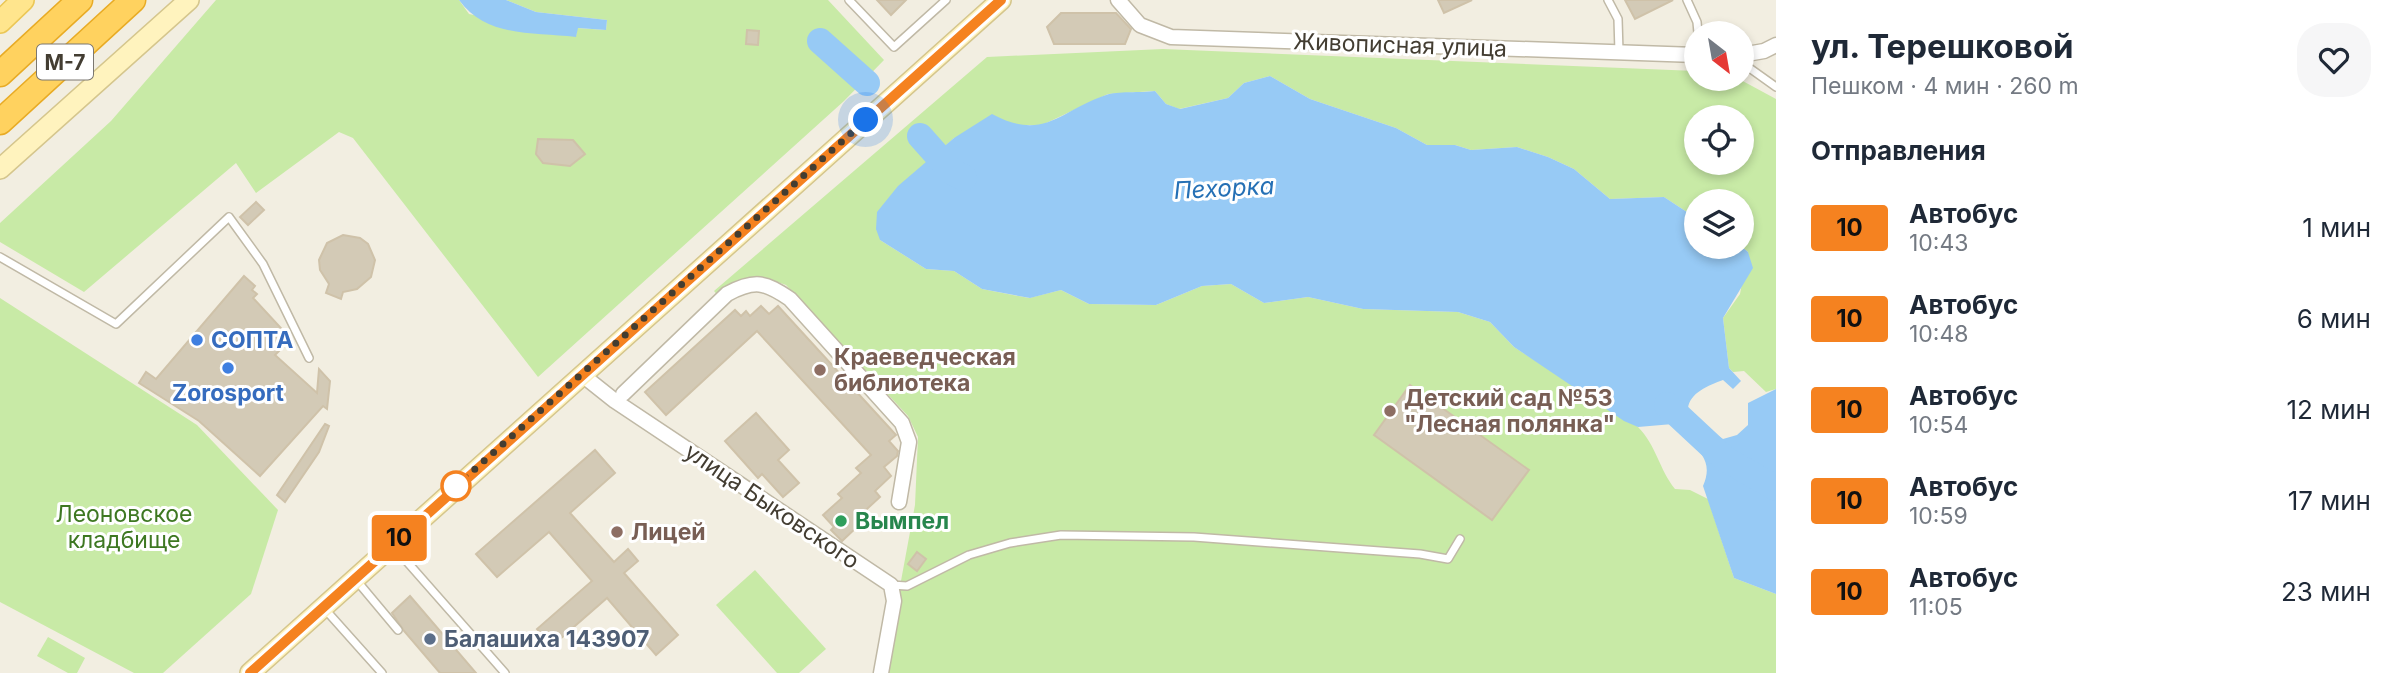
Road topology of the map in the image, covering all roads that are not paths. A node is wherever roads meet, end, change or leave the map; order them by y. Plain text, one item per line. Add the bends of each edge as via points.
1 (23, 0) edge
2 (80, 0) edge
3 (189, 0) edge
4 (849, 0) edge
5 (946, 0) edge
6 (1001, 0) edge
7 (1118, 0) edge
8 (1608, 0) edge
9 (1687, 0) edge
10 (131, 1) edge
11 (1697, 21) edge
12 (0, 22) edge
13 (1776, 45) edge
14 (1619, 53) junction
15 (1754, 53) edge
16 (1684, 55) edge
17 (1754, 71) edge
18 (0, 74) edge
19 (1776, 87) edge
20 (0, 122) edge
21 (0, 169) edge
22 (0, 257) edge
23 (309, 358) dead end
24 (581, 374) junction
25 (623, 394) dead end
26 (899, 502) dead end
27 (1460, 539) dead end
28 (392, 545) junction
29 (354, 578) junction
30 (891, 585) junction
31 (323, 607) junction
32 (398, 629) dead end
33 (250, 673) edge
34 (382, 673) edge
35 (505, 673) edge
36 (881, 673) edge

1 - 12 main road
2 - 18 highway, М-7
3 - 21 main road
4 - 5 lane via 894,47
6 - 24 main road
7 - 14 street, Живописная улица via 1140,25 1171,37
8 - 14 lane via 1618,19
9 - 11 lane
10 - 20 highway, М-7
13 - 15 street
14 - 16 street, Живописная улица
17 - 19 lane
22 - 23 lane via 116,324 229,217 263,264
24 - 28 main road
24 - 30 street, улица Быковского
25 - 26 street via 727,294 748,283 771,286 790,299 902,423 909,442
27 - 30 lane via 1448,559 1194,537 1061,535 969,555 907,586
28 - 29 main road
28 - 35 lane
29 - 31 main road
29 - 32 lane
30 - 36 street via 894,601
31 - 33 main road
31 - 34 lane

